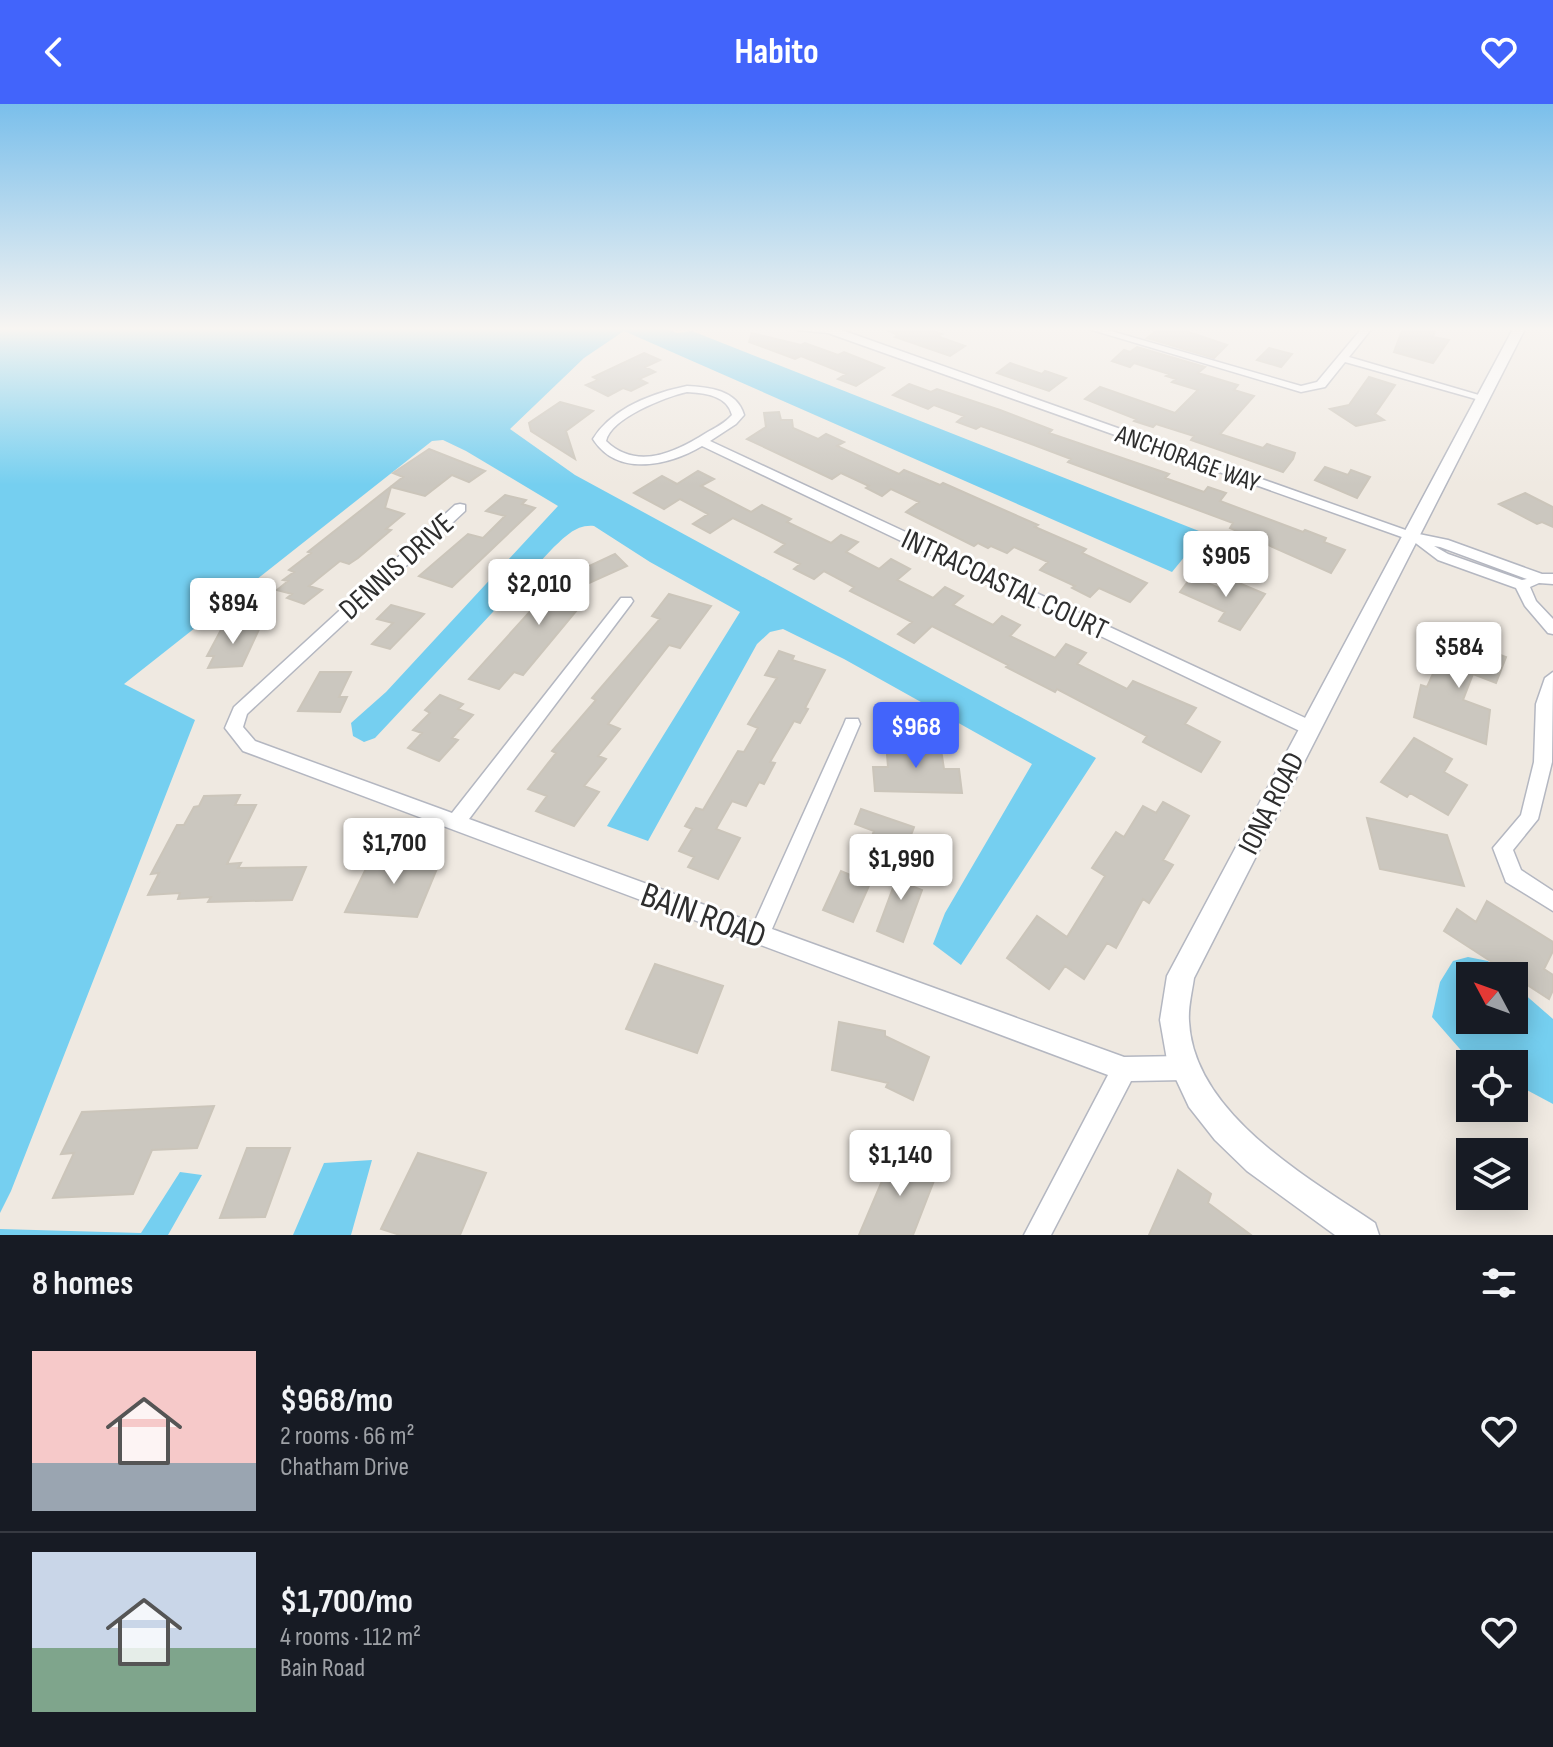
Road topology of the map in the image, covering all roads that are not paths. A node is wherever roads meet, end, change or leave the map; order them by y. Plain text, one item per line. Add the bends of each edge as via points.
1 (971, 380) edge
2 (1269, 380) edge
3 (1326, 380) edge
4 (1435, 380) edge
5 (1492, 380) edge
6 (1485, 394) junction
7 (701, 441) junction
8 (460, 508) dead end
9 (1411, 537) junction
10 (1547, 579) edge
11 (1522, 585) junction
12 (626, 601) dead end
13 (1553, 629) edge
14 (1553, 678) edge
15 (852, 724) dead end
16 (234, 728) joint
17 (1310, 728) junction
18 (1546, 784) edge
19 (456, 822) junction
20 (1553, 902) edge
21 (759, 934) junction
22 (1184, 1068) junction
23 (1124, 1069) junction
24 (1037, 1235) edge
25 (1363, 1235) edge

1 - 9 street, ANCHORAGE WAY
2 - 3 street via 1301,389
4 - 6 street
5 - 6 street, IONA ROAD
6 - 9 street, IONA ROAD
7 - 7 street via 732,422 737,408 713,393 687,389 610,424 599,439 623,457 651,462
7 - 17 street, INTRACOASTAL COURT
8 - 16 street, DENNIS DRIVE via 255,696 240,711
9 - 10 street
9 - 11 street via 1443,557
9 - 17 street, IONA ROAD
10 - 11 street
11 - 13 street
12 - 19 street
14 - 18 street via 1544,704
15 - 21 street
16 - 19 street, BAIN ROAD via 249,746
17 - 22 street, IONA ROAD via 1181,976 1174,1028
18 - 20 street via 1529,819 1503,848 1513,876
19 - 21 street, BAIN ROAD
21 - 23 street, BAIN ROAD
22 - 23 street, BAIN ROAD
22 - 25 street, IONA ROAD via 1231,1136
23 - 24 street

